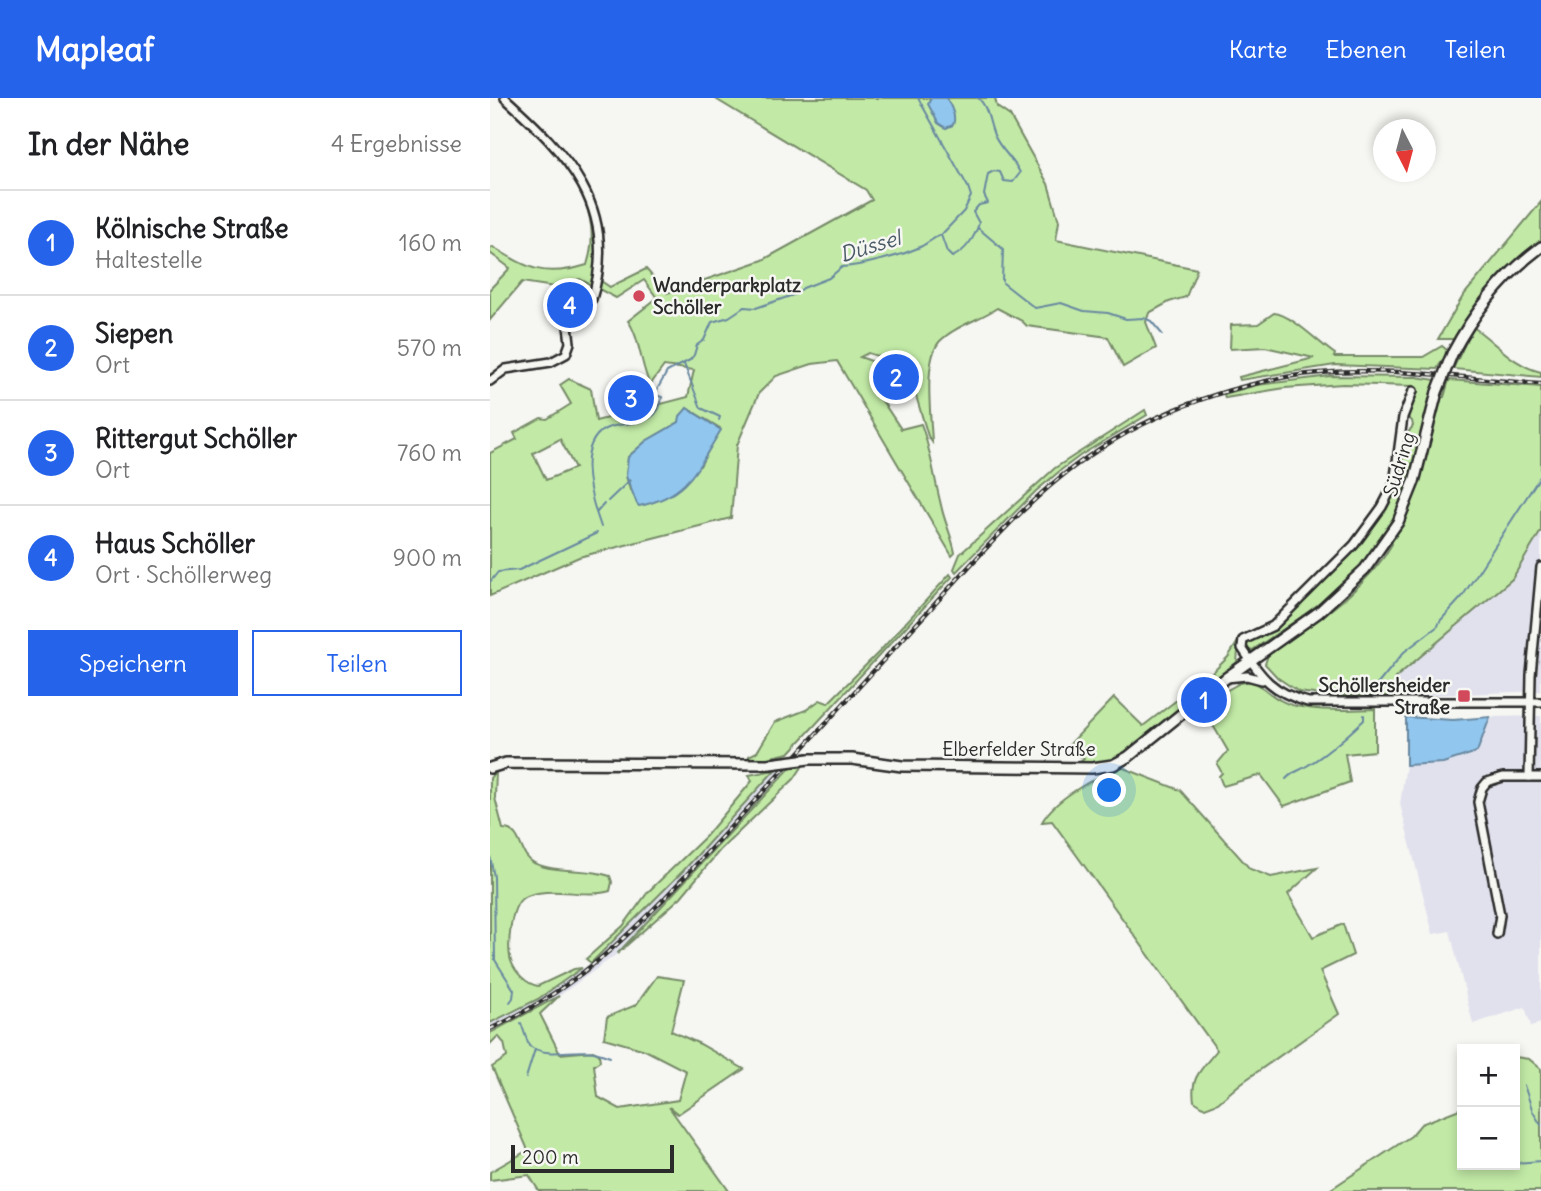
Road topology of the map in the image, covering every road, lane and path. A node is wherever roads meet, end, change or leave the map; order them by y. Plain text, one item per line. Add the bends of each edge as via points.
1 (505, 98) edge
2 (1541, 247) edge
3 (490, 381) edge
4 (1413, 391) dead end
5 (1541, 567) edge
6 (1250, 661) junction
7 (1226, 678) junction
8 (1266, 682) junction
9 (1530, 702) junction
10 (1541, 702) edge
11 (490, 768) edge
12 (1529, 777) junction
13 (1541, 777) edge
14 (1497, 934) dead end

1 - 3 street via 549,139 582,183 596,216 598,264 592,299 567,317 570,343 566,354 551,362 506,369
2 - 6 main road, Südring, bridge via 1481,306 1452,354 1437,392 1414,482 1398,522 1379,551 1318,612
4 - 6 street via 1403,417 1391,492 1338,562 1273,626 1244,640 1242,648
5 - 9 street
6 - 7 main road, Elberfelder Straße
6 - 8 street
7 - 8 street via 1247,676
7 - 11 main road, Elberfelder Straße, bridge via 1128,757 1105,767 902,766 809,759 770,764 506,763
8 - 9 street via 1285,695 1308,702
9 - 10 street
9 - 12 street
12 - 13 street
12 - 14 street via 1487,782 1479,796 1500,915

